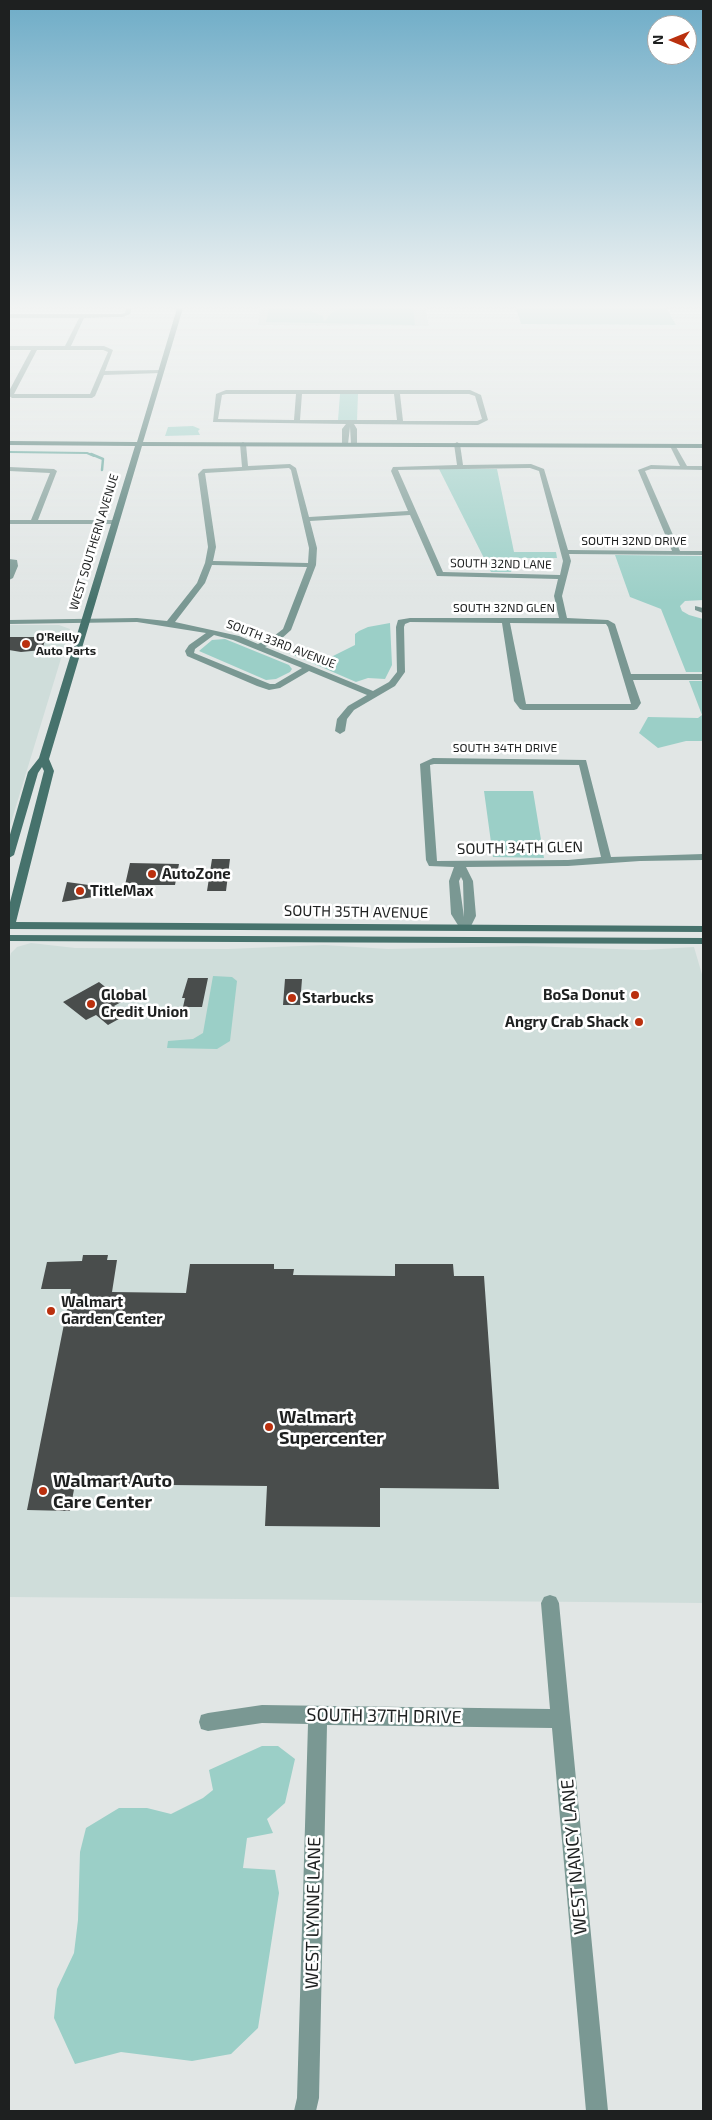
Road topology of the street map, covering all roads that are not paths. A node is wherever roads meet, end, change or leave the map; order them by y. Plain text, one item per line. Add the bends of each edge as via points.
1 (150, 404) edge
2 (218, 404) edge
3 (298, 404) edge
4 (398, 404) edge
5 (480, 404) edge
6 (297, 422) junction
7 (350, 422) junction
8 (400, 423) junction
9 (354, 432) junction
10 (344, 433) junction
11 (138, 443) junction
12 (9, 444) edge
13 (243, 444) junction
14 (345, 444) junction
15 (354, 444) junction
16 (457, 444) junction
17 (673, 446) junction
18 (703, 446) edge
19 (460, 466) junction
20 (245, 468) junction
21 (684, 468) junction
22 (703, 468) edge
23 (9, 470) edge
24 (414, 513) junction
25 (307, 519) junction
26 (9, 522) edge
27 (33, 522) junction
28 (114, 522) junction
29 (564, 552) junction
30 (677, 552) junction
31 (703, 553) edge
32 (11, 561) edge
33 (209, 563) junction
34 (312, 565) junction
35 (562, 577) junction
36 (9, 578) edge
37 (506, 621) junction
38 (564, 621) junction
39 (9, 622) edge
40 (85, 622) junction
41 (169, 624) junction
42 (213, 632) junction
43 (258, 647) junction
44 (309, 668) junction
45 (628, 677) junction
46 (703, 677) edge
47 (374, 695) junction
48 (340, 731) dead end
49 (44, 759) junction
50 (9, 855) edge
51 (703, 857) edge
52 (607, 860) junction
53 (433, 864) joint
54 (460, 865) junction
55 (456, 899) junction
56 (469, 900) junction
57 (9, 925) edge
58 (465, 928) junction
59 (703, 929) edge
60 (341, 933) junction
61 (9, 938) edge
62 (703, 941) edge
63 (550, 1603) dead end
64 (318, 1715) junction
65 (561, 1719) junction
66 (208, 1722) dead end
67 (305, 2111) edge
68 (597, 2111) edge

1 - 11 main road, WEST SOUTHERN AVENUE
2 - 6 street via 215,421
3 - 6 street
4 - 8 street
5 - 8 street via 483,422
6 - 7 street
7 - 8 street
7 - 9 street
7 - 10 street
9 - 10 street
9 - 15 street
10 - 14 street
11 - 12 main road
11 - 13 main road
11 - 28 main road, WEST SOUTHERN AVENUE
13 - 14 main road
13 - 20 street
14 - 15 main road
15 - 16 main road
16 - 17 main road
16 - 19 street
17 - 18 main road
17 - 21 street
19 - 24 street via 395,468
19 - 29 street via 539,467
20 - 25 street via 290,466 294,469
20 - 33 street via 203,471 201,474 212,547
21 - 22 street
21 - 30 street via 641,470
23 - 27 street via 52,470 54,473
24 - 25 street
24 - 35 street, SOUTH 32ND LANE via 440,574
25 - 34 street via 314,548
26 - 27 street
27 - 28 street
28 - 40 main road, WEST SOUTHERN AVENUE
29 - 30 street, SOUTH 32ND DRIVE
29 - 35 street via 567,561
30 - 31 street, SOUTH 32ND DRIVE
32 - 36 street
33 - 34 street
33 - 41 street via 200,583
34 - 43 street via 287,630
35 - 38 street via 558,596
37 - 38 street, SOUTH 32ND GLEN
37 - 45 street via 519,701 523,707 634,707 636,703
37 - 47 street, SOUTH 32ND GLEN via 401,622 401,672 392,684
38 - 45 street, SOUTH 32ND GLEN via 608,622
39 - 40 street, SOUTH 33RD AVENUE
40 - 41 street, SOUTH 33RD AVENUE
40 - 49 main road, WEST SOUTHERN AVENUE
41 - 42 street, SOUTH 33RD AVENUE
42 - 43 street, SOUTH 33RD AVENUE
42 - 44 street via 188,651 269,687
43 - 44 street, SOUTH 33RD AVENUE
44 - 47 street, SOUTH 33RD AVENUE
45 - 46 street
47 - 48 street via 351,708 342,719
49 - 50 main road, WEST SOUTHERN AVENUE via 33,772
49 - 57 main road, WEST SOUTHERN AVENUE via 49,771
51 - 52 street, SOUTH 34TH GLEN
52 - 53 street, SOUTH 34TH DRIVE via 583,762 426,762 430,860
52 - 54 street, SOUTH 34TH GLEN via 568,864
53 - 54 street, SOUTH 34TH GLEN
54 - 55 street via 454,881
54 - 56 street via 468,881
55 - 56 street
55 - 58 street via 457,916
56 - 58 street via 470,916
57 - 60 main road, SOUTH 35TH AVENUE
58 - 59 main road, SOUTH 35TH AVENUE
58 - 60 main road, SOUTH 35TH AVENUE
60 - 61 main road, SOUTH 35TH AVENUE
60 - 62 main road, SOUTH 35TH AVENUE
63 - 65 street, WEST NANCY LANE
64 - 65 street, SOUTH 37TH DRIVE
64 - 66 street, SOUTH 37TH DRIVE via 262,1714
64 - 67 street, WEST LYNNE LANE via 308,2098
65 - 68 street, WEST NANCY LANE

